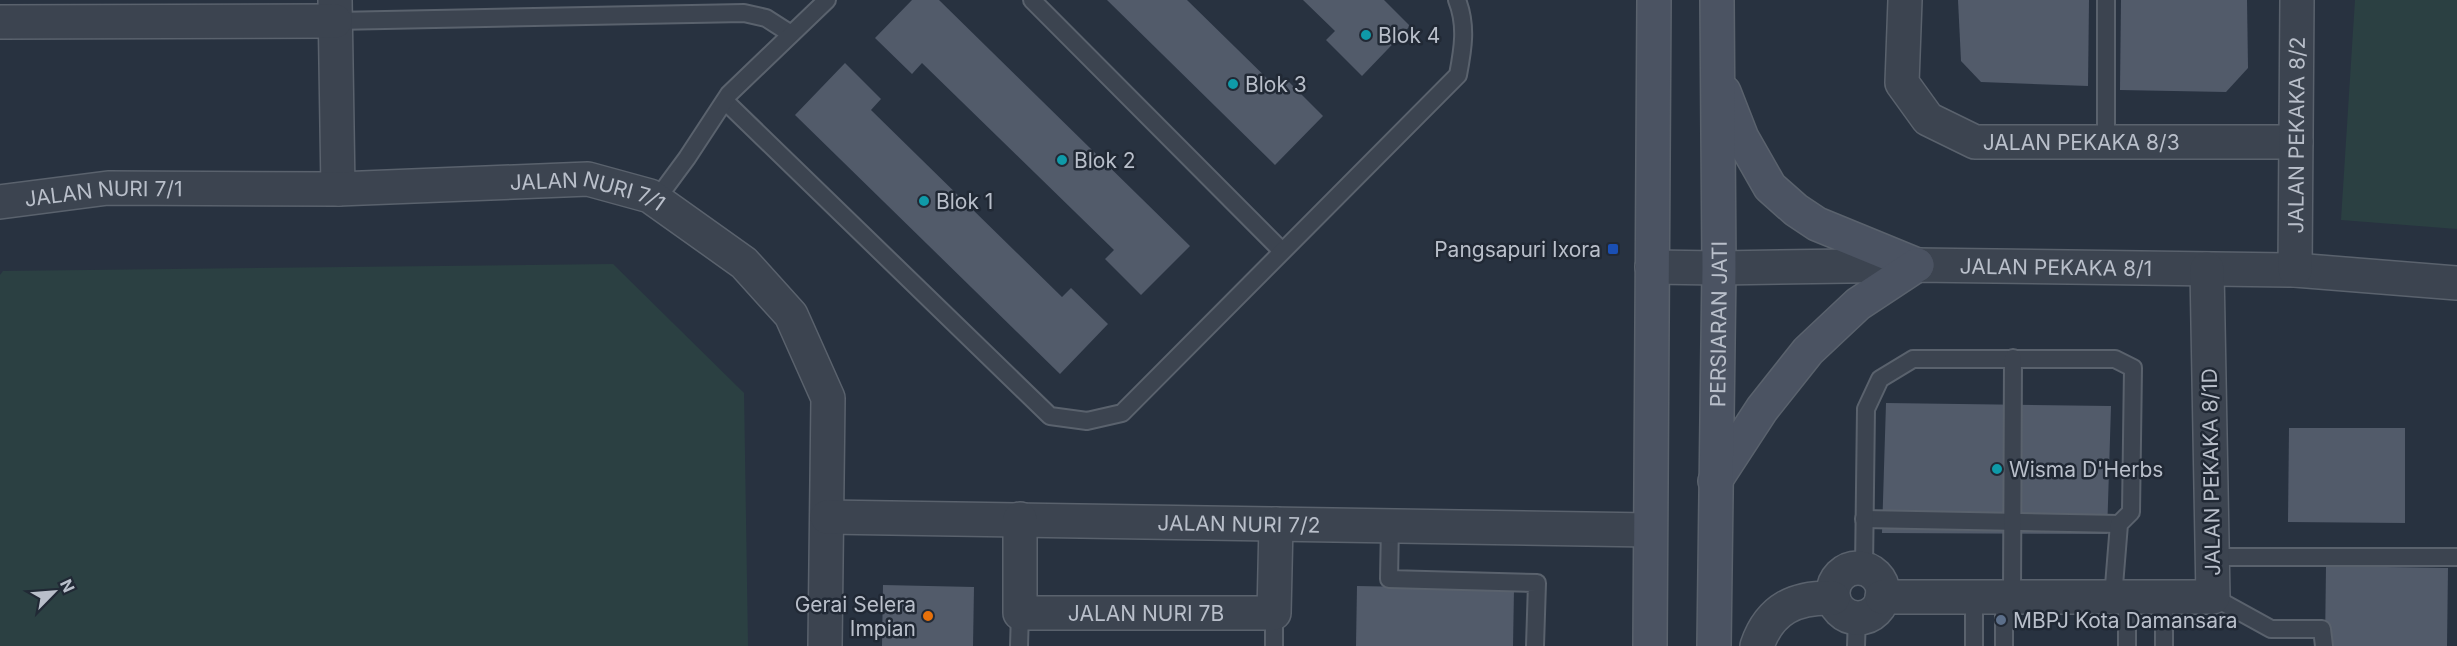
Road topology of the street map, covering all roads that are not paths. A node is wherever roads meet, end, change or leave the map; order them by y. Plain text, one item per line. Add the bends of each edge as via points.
1 (826, 0) edge
2 (1032, 0) edge
3 (1457, 0) edge
4 (1654, 0) edge
5 (1717, 0) edge
6 (1905, 0) edge
7 (2106, 0) edge
8 (2297, 0) edge
9 (335, 10) edge
10 (0, 22) edge
11 (791, 34) junction
12 (1716, 71) junction
13 (725, 101) junction
14 (2106, 142) junction
15 (2296, 142) junction
16 (338, 189) junction
17 (1, 200) edge
18 (656, 200) junction
19 (1282, 251) junction
20 (1917, 265) junction
21 (1653, 267) junction
22 (1719, 268) junction
23 (2207, 269) junction
24 (2295, 270) junction
25 (2457, 283) edge
26 (2013, 358) junction
27 (1714, 481) junction
28 (827, 516) junction
29 (1020, 519) junction
30 (1864, 519) junction
31 (2013, 522) junction
32 (1276, 524) junction
33 (2119, 524) junction
34 (1390, 525) junction
35 (1650, 530) junction
36 (2213, 557) junction
37 (2457, 557) edge
38 (1864, 568) junction
39 (1882, 597) junction
40 (1974, 597) junction
41 (2213, 597) junction
42 (2012, 598) junction
43 (2120, 598) junction
44 (2164, 598) junction
45 (1274, 613) junction
46 (1020, 614) junction
47 (1849, 621) edge
48 (2272, 638) edge
49 (825, 646) edge
50 (1019, 646) edge
51 (1274, 646) edge
52 (1535, 646) edge
53 (1650, 646) edge
54 (1714, 646) edge
55 (1757, 646) edge
56 (1974, 646) edge
57 (2004, 646) edge
58 (2127, 646) edge
59 (2164, 646) edge
60 (2324, 646) edge

1 - 11 lane
2 - 19 lane
3 - 19 lane via 1463,15 1464,44 1458,75
4 - 21 main road
5 - 12 main road, PERSIARAN JATI
6 - 14 street, JALAN PEKAKA 8/3 via 1902,83 1928,119 1975,142
7 - 14 lane
8 - 15 street, JALAN PEKAKA 8/2
9 - 10 street
9 - 11 lane via 744,13 766,18
9 - 16 street
11 - 13 lane
12 - 20 main road via 1742,138 1770,188 1817,224
12 - 22 main road, PERSIARAN JATI
13 - 18 lane
13 - 19 lane via 1050,416 1087,421 1122,414
14 - 15 street, JALAN PEKAKA 8/3
15 - 24 street, JALAN PEKAKA 8/2
16 - 17 street, JALAN NURI 7/1 via 108,188
16 - 18 street, JALAN NURI 7/1 via 588,179
18 - 28 street, JALAN NURI 7/1 via 744,262 792,315 828,398
20 - 22 street, JALAN PEKAKA 8/1
20 - 23 street, JALAN PEKAKA 8/1
20 - 27 main road via 1858,304 1808,351 1762,409
21 - 22 street, JALAN PEKAKA 8/1
21 - 35 main road
22 - 27 main road, PERSIARAN JATI
23 - 24 street, JALAN PEKAKA 8/1
23 - 36 street, JALAN PEKAKA 8/1D
24 - 25 street, JALAN PEKAKA 8/1
26 - 30 lane via 1913,359 1880,379 1866,409
26 - 31 lane
26 - 33 lane via 2115,359 2133,368 2131,512
27 - 54 main road, PERSIARAN JATI
28 - 29 street, JALAN NURI 7/2
28 - 49 street, JALAN NURI 7/1
29 - 32 street, JALAN NURI 7/2
29 - 46 street
30 - 31 lane
30 - 38 lane
31 - 33 lane
31 - 42 lane
32 - 34 street, JALAN NURI 7/2
32 - 45 street
33 - 43 lane
34 - 35 street, JALAN NURI 7/2
34 - 52 lane via 1389,579 1537,583
35 - 53 main road
36 - 37 lane
36 - 41 street, JALAN PEKAKA 8/1D
38 - 39 street via 1877,577
38 - 47 street via 1856,567 1835,581
39 - 40 street, JALAN PEKAKA 8/1D
39 - 47 street via 1874,612
40 - 42 street, JALAN PEKAKA 8/1D
40 - 56 lane
41 - 44 street, JALAN PEKAKA 8/1D
41 - 48 lane
42 - 43 street, JALAN PEKAKA 8/1D
42 - 57 lane via 2004,598
43 - 44 street, JALAN PEKAKA 8/1D
43 - 58 lane
44 - 59 lane
45 - 46 street, JALAN NURI 7B
45 - 51 lane
46 - 50 lane
47 - 55 street via 1810,597 1792,603 1771,621
48 - 60 lane via 2322,629

